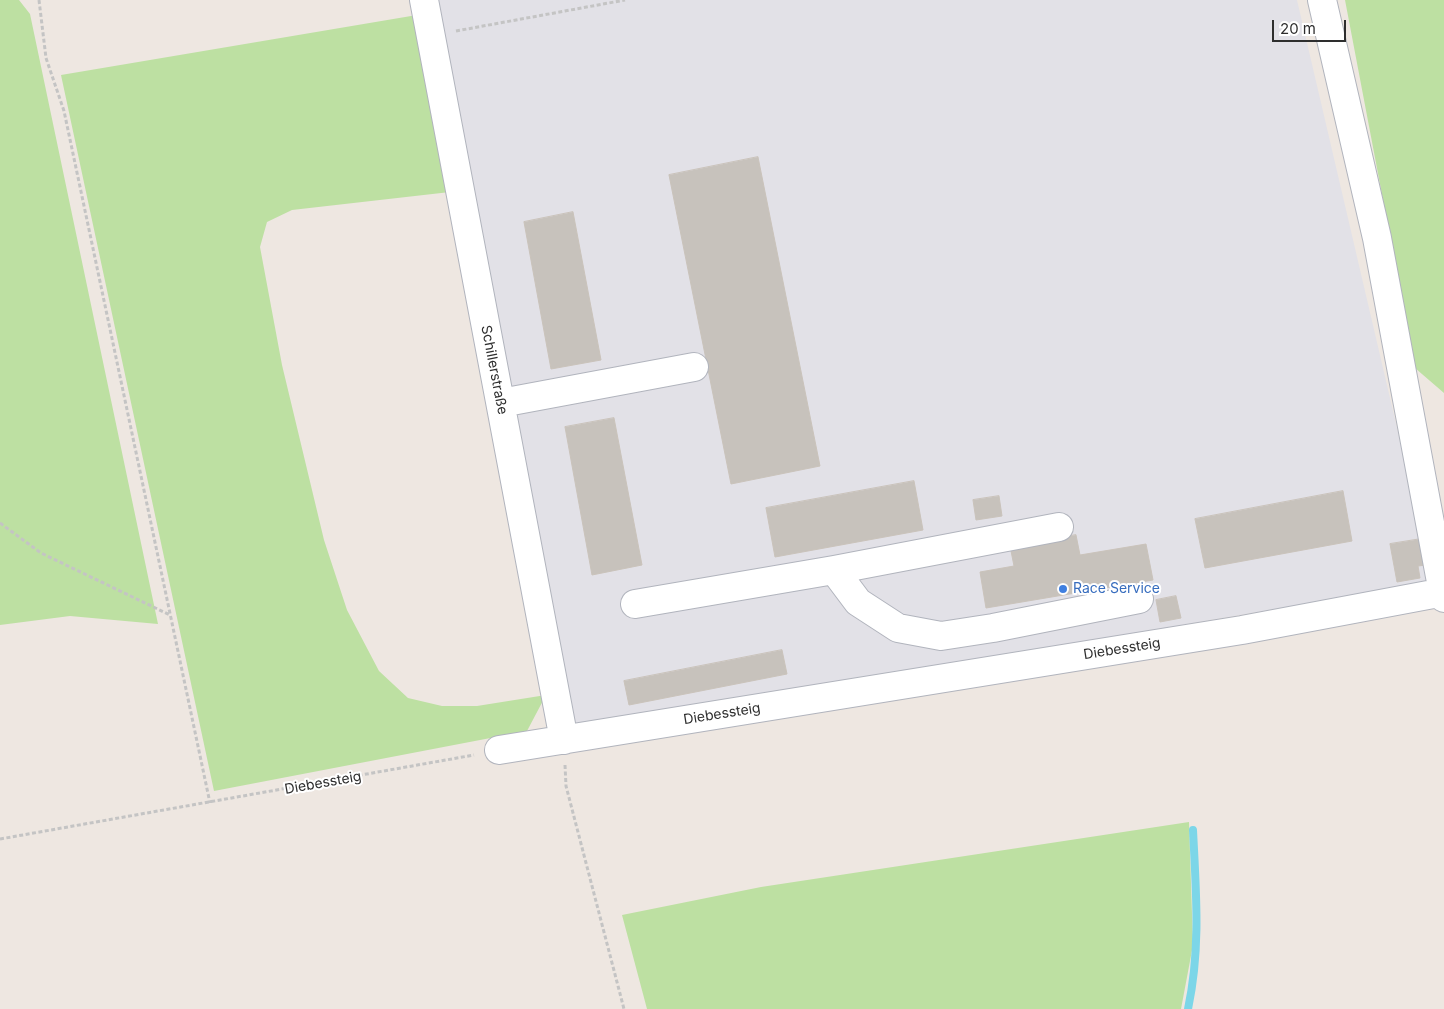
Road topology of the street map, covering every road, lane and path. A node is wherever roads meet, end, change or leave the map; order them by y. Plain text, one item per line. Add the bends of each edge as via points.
1 (39, 0) edge
2 (424, 0) edge
3 (625, 0) edge
4 (1322, 0) edge
5 (431, 36) junction
6 (694, 368) dead end
7 (501, 403) junction
8 (0, 523) edge
9 (1059, 527) dead end
10 (834, 570) junction
11 (1443, 594) edge
12 (1139, 599) dead end
13 (635, 604) dead end
14 (170, 615) junction
15 (993, 628) junction
16 (1001, 669) junction
17 (564, 740) junction
18 (499, 750) joint
19 (210, 803) junction
20 (0, 839) edge
21 (624, 1009) edge

1 - 14 path via 46,58 64,111
2 - 5 lane, Schillerstraße
3 - 5 path
4 - 11 lane via 1377,238
5 - 7 lane, Schillerstraße
6 - 7 lane
7 - 17 lane, Schillerstraße
8 - 14 path via 41,553
9 - 10 lane
10 - 13 lane
10 - 15 lane via 858,602 898,628 941,636
11 - 16 lane, Diebessteig
12 - 15 lane
14 - 19 path
15 - 16 lane
16 - 17 lane, Diebessteig
17 - 18 lane, Diebessteig
17 - 21 path via 566,786
18 - 19 path, Diebessteig
19 - 20 path, Diebessteig

